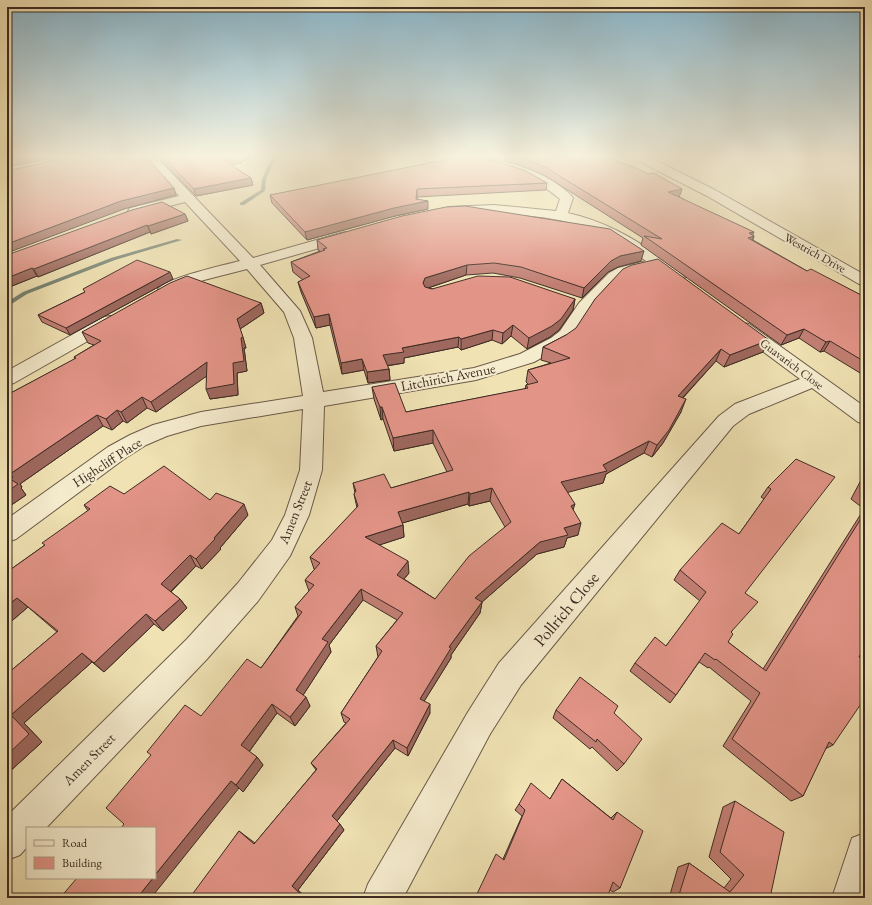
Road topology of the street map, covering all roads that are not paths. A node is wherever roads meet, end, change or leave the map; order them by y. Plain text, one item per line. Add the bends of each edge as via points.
1 (178, 200) edge
2 (188, 200) edge
3 (567, 200) edge
4 (723, 200) edge
5 (440, 212) edge
6 (123, 216) edge
7 (560, 216) junction
8 (359, 232) edge
9 (250, 263) junction
10 (658, 264) junction
11 (865, 281) edge
12 (689, 287) edge
13 (154, 296) edge
14 (122, 314) edge
15 (732, 320) edge
16 (7, 379) edge
17 (814, 380) junction
18 (314, 400) junction
19 (865, 417) edge
20 (7, 532) edge
21 (7, 842) edge
22 (865, 851) edge
23 (382, 898) edge
24 (852, 898) edge

1 - 6 street
2 - 9 street, Amen Street
3 - 7 street
4 - 11 street, Westrich Drive
5 - 7 street via 489,208
7 - 10 street via 598,227 615,235
8 - 9 street
9 - 13 street via 189,279
9 - 18 street, Amen Street via 292,310 303,338
10 - 12 street
10 - 18 street, Litchirich Avenue via 614,276 578,305 566,335 527,358 476,374
14 - 16 street
15 - 17 street, Guavarich Close
17 - 19 street, Guavarich Close
17 - 23 street, Pollrich Close via 742,409 726,421 514,670 479,723
18 - 20 street, Highcliff Place via 201,419 160,430 116,453
18 - 21 street, Amen Street via 311,470 297,515 281,548 248,592 197,649
22 - 24 street

